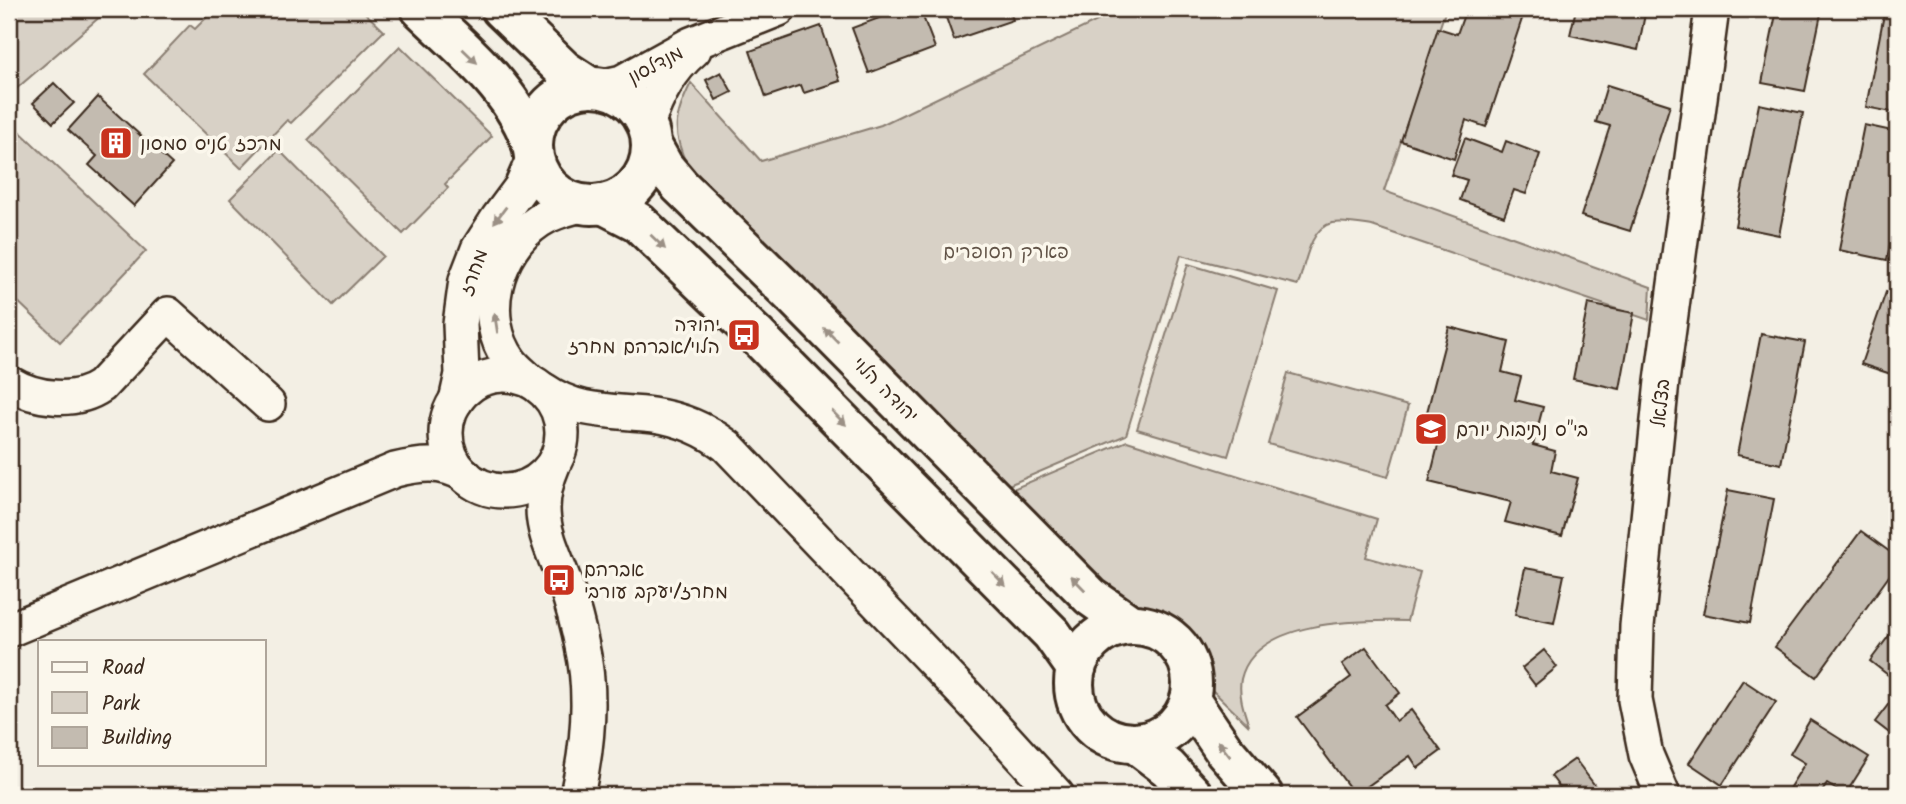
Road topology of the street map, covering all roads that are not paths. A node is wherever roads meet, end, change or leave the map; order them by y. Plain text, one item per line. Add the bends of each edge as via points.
1 (421, 9) edge
2 (501, 9) edge
3 (779, 9) edge
4 (1712, 9) edge
5 (709, 37) junction
6 (594, 87) junction
7 (649, 134) junction
8 (533, 152) junction
9 (594, 204) junction
10 (9, 383) edge
11 (537, 385) junction
12 (268, 404) dead end
13 (452, 409) junction
14 (624, 414) junction
15 (555, 461) junction
16 (395, 470) junction
17 (477, 482) junction
18 (549, 545) junction
19 (1131, 625) junction
20 (9, 630) edge
21 (1076, 668) junction
22 (1190, 700) junction
23 (1135, 743) junction
24 (577, 795) edge
25 (1057, 795) edge
26 (1193, 795) edge
27 (1263, 795) edge
28 (1663, 795) edge

1 -> 8 main road via 504,94 525,124
2 - 6 main road via 564,70
3 - 5 street, מנדלסון
4 - 28 street, בצלאל via 1662,381 1637,626 1635,700 1646,755
5 - 6 street, מנדלסון via 622,82
5 - 7 street, מנדלסון via 666,82 655,102
6 - 7 main road via 624,96 638,109
6 - 8 main road via 564,94 549,106 538,121
7 - 9 main road via 645,170 635,186 620,197
19 -> 7 main road, יהודה הלוי via 1091,597 680,186 664,167
8 - 9 main road via 540,174 551,188 567,199
8 -> 13 street, מחרז via 521,187 482,242 466,280 460,324 462,374
11 -> 9 street, מחרז via 510,361 499,341 494,319 498,275 514,246 538,222 559,210
9 -> 21 main road via 638,222 758,337 1052,634
10 - 12 street via 41,395 73,397 92,392 168,314
11 - 13 street via 511,375 494,376 469,387
11 - 14 street via 583,408
11 - 15 street via 556,405 561,422 562,439
13 - 16 street via 424,448
13 - 17 street via 447,444 454,461
14 - 15 street via 586,427 569,440
14 - 25 street via 685,423 727,446
15 - 17 street via 540,479 524,487 506,491
15 - 18 street via 543,499
16 - 17 street via 435,465 457,470
16 - 20 street
17 - 18 street via 519,508
18 - 24 street via 575,615 587,677 588,732
19 - 21 main road via 1097,638
19 - 22 main road via 1158,631 1180,648 1191,673
21 - 23 main road via 1075,695 1086,720 1108,738
22 - 23 main road via 1169,731
27 -> 22 main road via 1224,750
23 - 26 main road

